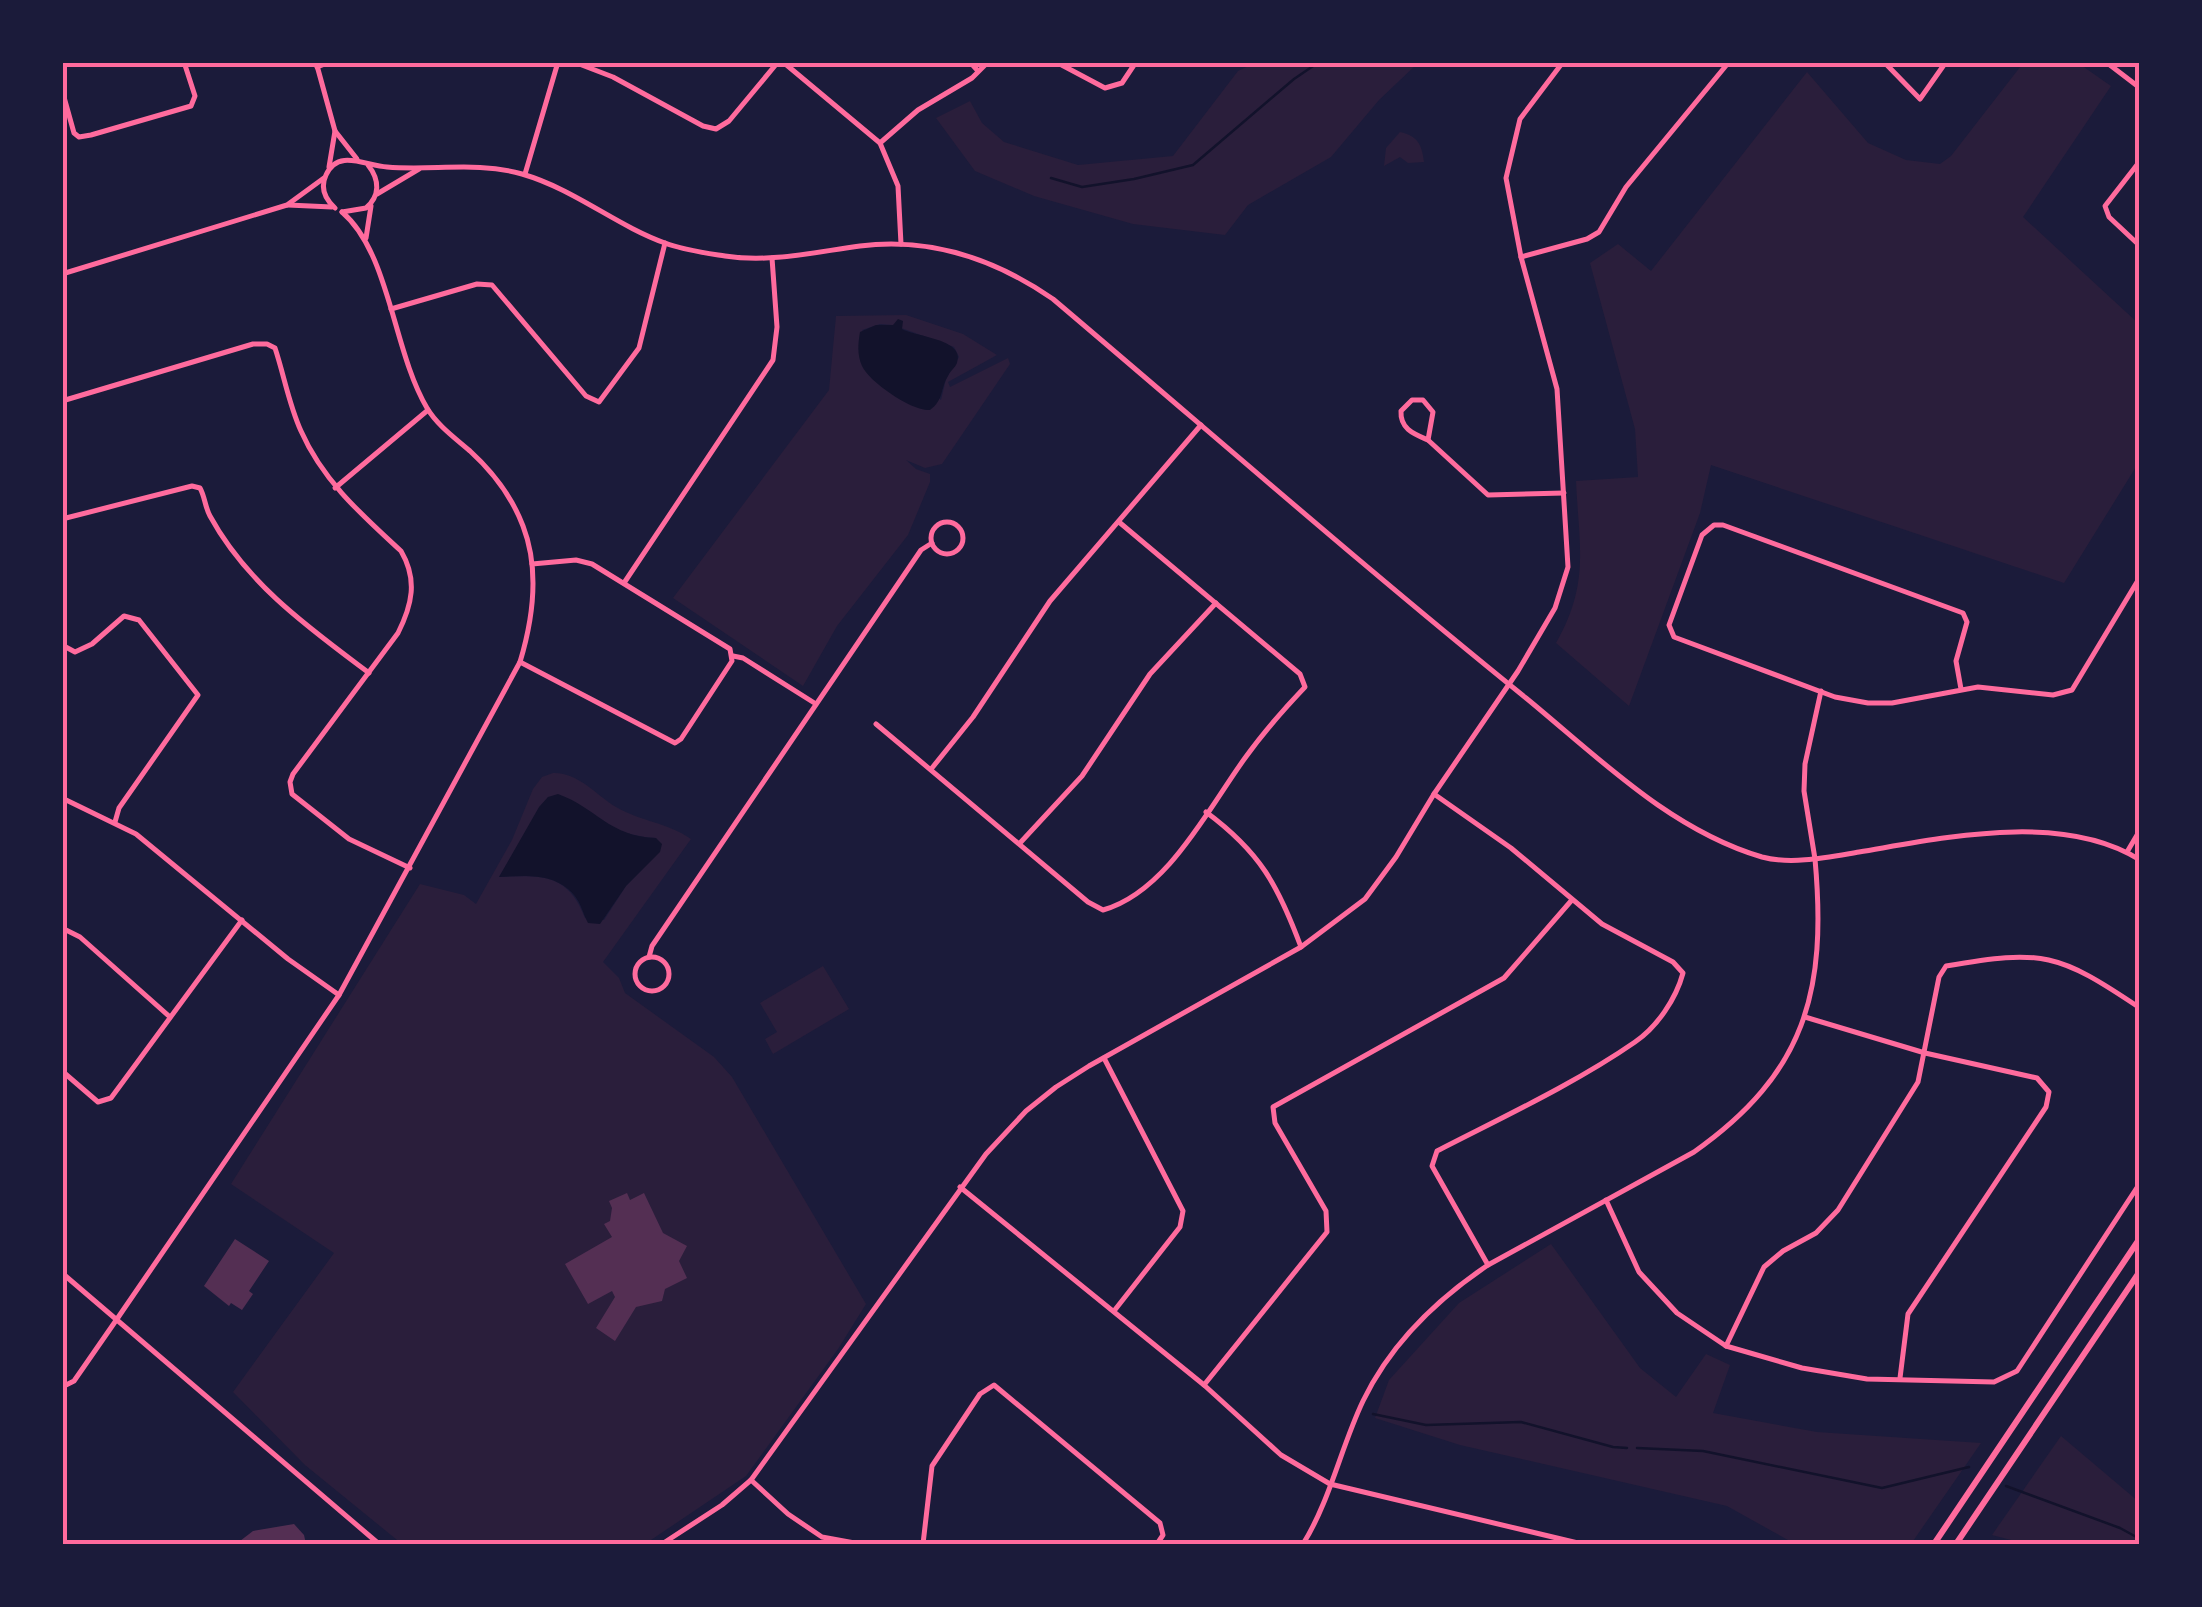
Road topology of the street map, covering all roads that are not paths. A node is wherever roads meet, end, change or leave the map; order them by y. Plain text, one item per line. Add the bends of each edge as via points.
1 (184, 62) edge
2 (330, 62) edge
3 (558, 62) edge
4 (574, 62) edge
5 (780, 62) edge
6 (970, 62) edge
7 (988, 62) edge
8 (1056, 62) edge
9 (1136, 62) edge
10 (1563, 62) edge
11 (1729, 62) edge
12 (1884, 62) edge
13 (1946, 62) edge
14 (2106, 62) edge
15 (316, 64) edge
16 (978, 71) junction
17 (2140, 88) edge
18 (62, 90) edge
19 (335, 131) junction
20 (880, 143) junction
21 (360, 161) junction
22 (2140, 162) edge
23 (421, 168) junction
24 (328, 170) junction
25 (525, 174) junction
26 (324, 178) junction
27 (376, 196) junction
28 (372, 203) junction
29 (287, 205) junction
30 (339, 210) junction
31 (366, 238) junction
32 (665, 243) junction
33 (901, 244) junction
34 (2140, 246) edge
35 (1522, 256) junction
36 (772, 258) junction
37 (62, 274) edge
38 (390, 309) junction
39 (62, 401) edge
40 (428, 410) junction
41 (1201, 424) junction
42 (1428, 440) junction
43 (335, 488) junction
44 (1564, 493) junction
45 (62, 519) edge
46 (1119, 522) junction
47 (932, 543) junction
48 (532, 564) junction
49 (2140, 576) edge
50 (624, 583) junction
51 (1216, 603) junction
52 (62, 645) edge
53 (733, 656) junction
54 (520, 662) junction
55 (369, 673) junction
56 (1509, 684) junction
57 (1961, 689) junction
58 (1821, 691) junction
59 (816, 704) junction
60 (876, 724) dead end
61 (932, 768) junction
62 (1434, 794) junction
63 (62, 798) edge
64 (1206, 812) junction
65 (114, 822) junction
66 (2140, 830) edge
67 (1020, 844) junction
68 (2127, 852) junction
69 (1815, 859) junction
70 (2140, 860) edge
71 (410, 868) junction
72 (1572, 900) junction
73 (242, 920) junction
74 (62, 928) edge
75 (1301, 947) junction
76 (649, 957) junction
77 (338, 996) junction
78 (2140, 1008) edge
79 (1806, 1016) junction
80 (170, 1017) junction
81 (1926, 1053) junction
82 (1104, 1058) junction
83 (62, 1071) edge
84 (2140, 1183) edge
85 (960, 1187) junction
86 (1606, 1200) junction
87 (2140, 1238) edge
88 (1488, 1264) junction
89 (2140, 1271) edge
90 (62, 1272) edge
91 (1114, 1311) junction
92 (117, 1319) junction
93 (1726, 1346) junction
94 (1900, 1378) junction
95 (1204, 1385) junction
96 (62, 1388) edge
97 (751, 1480) junction
98 (1330, 1484) junction
99 (821, 1540) edge
100 (379, 1544) edge
101 (662, 1544) edge
102 (860, 1544) edge
103 (923, 1544) edge
104 (1156, 1544) edge
105 (1302, 1544) edge
106 (1582, 1544) edge
107 (1934, 1544) edge
108 (1956, 1544) edge

1 - 18 street via 193,104 91,135 74,133
2 - 15 street
3 - 25 street
4 - 5 street via 716,129
5 - 20 street
6 - 16 street
7 - 16 street
8 - 9 street via 1105,88 1122,83
10 - 35 street via 1520,119 1511,150 1506,178
11 - 35 street via 1626,187 1599,232
12 - 13 street via 1920,99
14 - 17 street
15 - 19 street
16 - 20 street
19 - 21 street
19 - 24 street
20 - 33 street via 898,186
21 - 23 street
21 - 24 street via 341,161
21 - 27 street via 376,180
22 - 34 street via 2106,204 2110,217
23 - 25 street via 476,166
23 - 27 street
24 - 26 street
25 - 32 street
26 - 29 street
26 - 30 street via 325,195
27 - 28 street
28 - 30 street via 358,212
28 - 31 street
29 - 30 street
29 - 37 street
30 - 31 street
31 - 38 street
32 - 36 street
32 - 38 street via 640,346 600,402 586,396 492,286 478,284
33 - 36 street
33 - 41 street via 955,252 1016,274
35 - 44 street via 1557,390
36 - 50 street via 773,360
38 - 40 street
39 - 43 street via 267,344 276,350 300,430
40 - 43 street
40 - 48 street via 498,482 524,527
41 - 46 street
41 - 56 street
42 - 42 street via 1401,422 1412,400 1423,400 1433,412
42 - 44 street via 1488,495
43 - 55 street via 402,551 413,583 398,634
44 - 56 street via 1568,567 1555,608
45 - 55 street via 200,488 237,558 312,631
46 - 51 street
46 - 61 street via 1050,601
47 - 47 street via 942,522 957,525 962,534 962,544 949,554
47 - 59 street
48 - 50 street via 584,562
48 - 54 street via 530,630
49 - 57 street via 2072,690 2053,695
50 - 53 street
51 - 64 street via 1300,674 1305,686
51 - 67 street via 1150,674 1082,776
52 - 65 street via 84,650 124,616 139,620 198,695
53 - 54 street via 675,743
53 - 59 street
54 - 71 street
55 - 71 street via 293,774 292,794 349,839
56 - 62 street
56 - 69 street via 1667,812 1766,858
57 - 58 street via 1892,703
57 - 58 street via 1956,661 1967,622 1963,613 1722,526 1706,528 1671,634
58 - 69 street via 1804,791
59 - 76 street
60 - 61 street
61 - 67 street
62 - 72 street
62 - 75 street via 1365,899
63 - 65 street
64 - 67 street via 1170,866 1103,910
64 - 75 street via 1249,847
65 - 73 street
66 - 68 street
68 - 69 street via 2059,834 2009,830
68 - 70 street
69 - 79 street via 1819,944
71 - 77 street
72 - 88 street via 1674,962 1682,974 1677,993 1634,1042 1438,1151 1432,1166
72 - 95 street via 1504,978 1273,1107 1275,1122 1326,1211 1327,1232
73 - 77 street
73 - 80 street
74 - 80 street
75 - 82 street
76 - 76 street via 665,962 670,973 656,990 644,989 635,975
77 - 92 street
78 - 81 street via 2060,961 2000,956 1946,966
79 - 81 street
79 - 86 street via 1775,1072 1734,1121 1694,1152
80 - 83 street via 106,1102
81 - 93 street via 1918,1082 1838,1210 1764,1267
81 - 94 street via 2038,1078 2049,1092 2046,1108 1908,1314
82 - 85 street via 1026,1111
82 - 91 street via 1183,1211 1180,1227
84 - 94 street via 2018,1371 1994,1382
85 - 91 street
85 - 97 street
86 - 88 street
86 - 93 street via 1639,1272 1677,1313
87 - 107 main road
88 - 98 street via 1388,1354
89 - 108 main road
90 - 92 street
91 - 95 street
92 - 96 street
92 - 100 street
93 - 94 street via 1802,1368
95 - 98 street via 1282,1455
97 - 99 street
97 - 101 street
98 - 105 street
98 - 106 street
99 - 102 street
103 - 104 street via 932,1466 980,1394 994,1385 1160,1523 1163,1535

